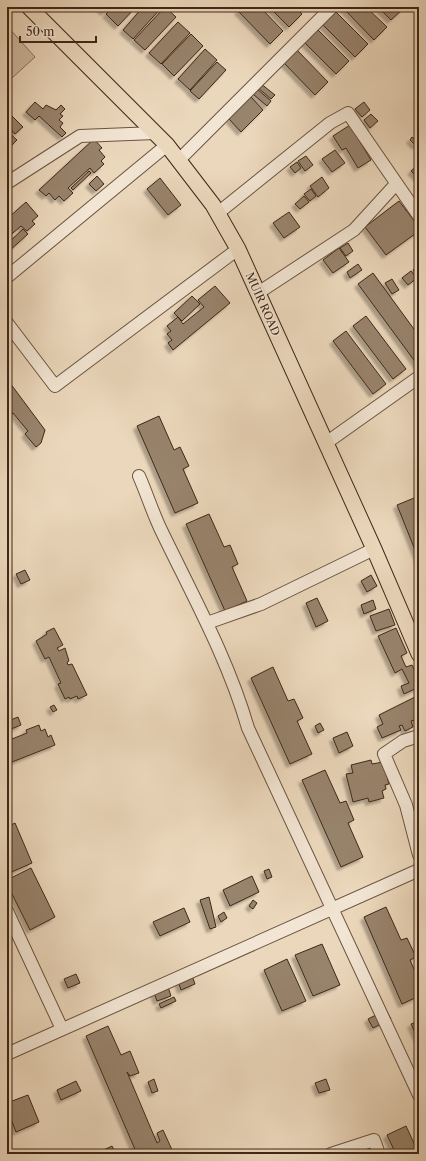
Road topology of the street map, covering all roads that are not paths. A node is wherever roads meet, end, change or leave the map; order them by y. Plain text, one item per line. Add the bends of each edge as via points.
1 (29, 7) edge
2 (332, 7) edge
3 (155, 133) junction
4 (167, 145) junction
5 (179, 160) junction
6 (7, 183) edge
7 (396, 184) junction
8 (218, 213) junction
9 (419, 216) edge
10 (238, 249) junction
11 (7, 277) edge
12 (258, 293) junction
13 (7, 323) edge
14 (419, 377) edge
15 (326, 443) junction
16 (139, 476) dead end
17 (374, 549) junction
18 (207, 623) junction
19 (419, 654) edge
20 (419, 736) edge
21 (419, 855) edge
22 (419, 870) edge
23 (333, 908) junction
24 (7, 911) edge
25 (62, 1029) junction
26 (7, 1054) edge
27 (419, 1095) edge
28 (331, 1154) edge
29 (379, 1154) edge

1 - 3 main road, MUIR ROAD
2 - 5 street
3 - 4 main road, MUIR ROAD
3 - 6 street via 80,136
4 - 5 main road, MUIR ROAD
4 - 11 street
5 - 8 main road, MUIR ROAD
7 - 8 street via 348,113 330,123
7 - 9 street
7 - 12 street via 354,230
8 - 10 main road, MUIR ROAD
10 - 12 main road, MUIR ROAD
10 - 13 street via 55,386
12 - 15 main road, MUIR ROAD
14 - 15 street
15 - 17 main road, MUIR ROAD
16 - 18 street via 162,533
17 - 18 street via 261,604
17 - 19 main road, MUIR ROAD
18 - 23 street via 248,728
20 - 21 street via 403,741 384,754 406,805
22 - 23 street
23 - 25 street
23 - 27 street
24 - 25 street
25 - 26 street
28 - 29 street via 374,1140

